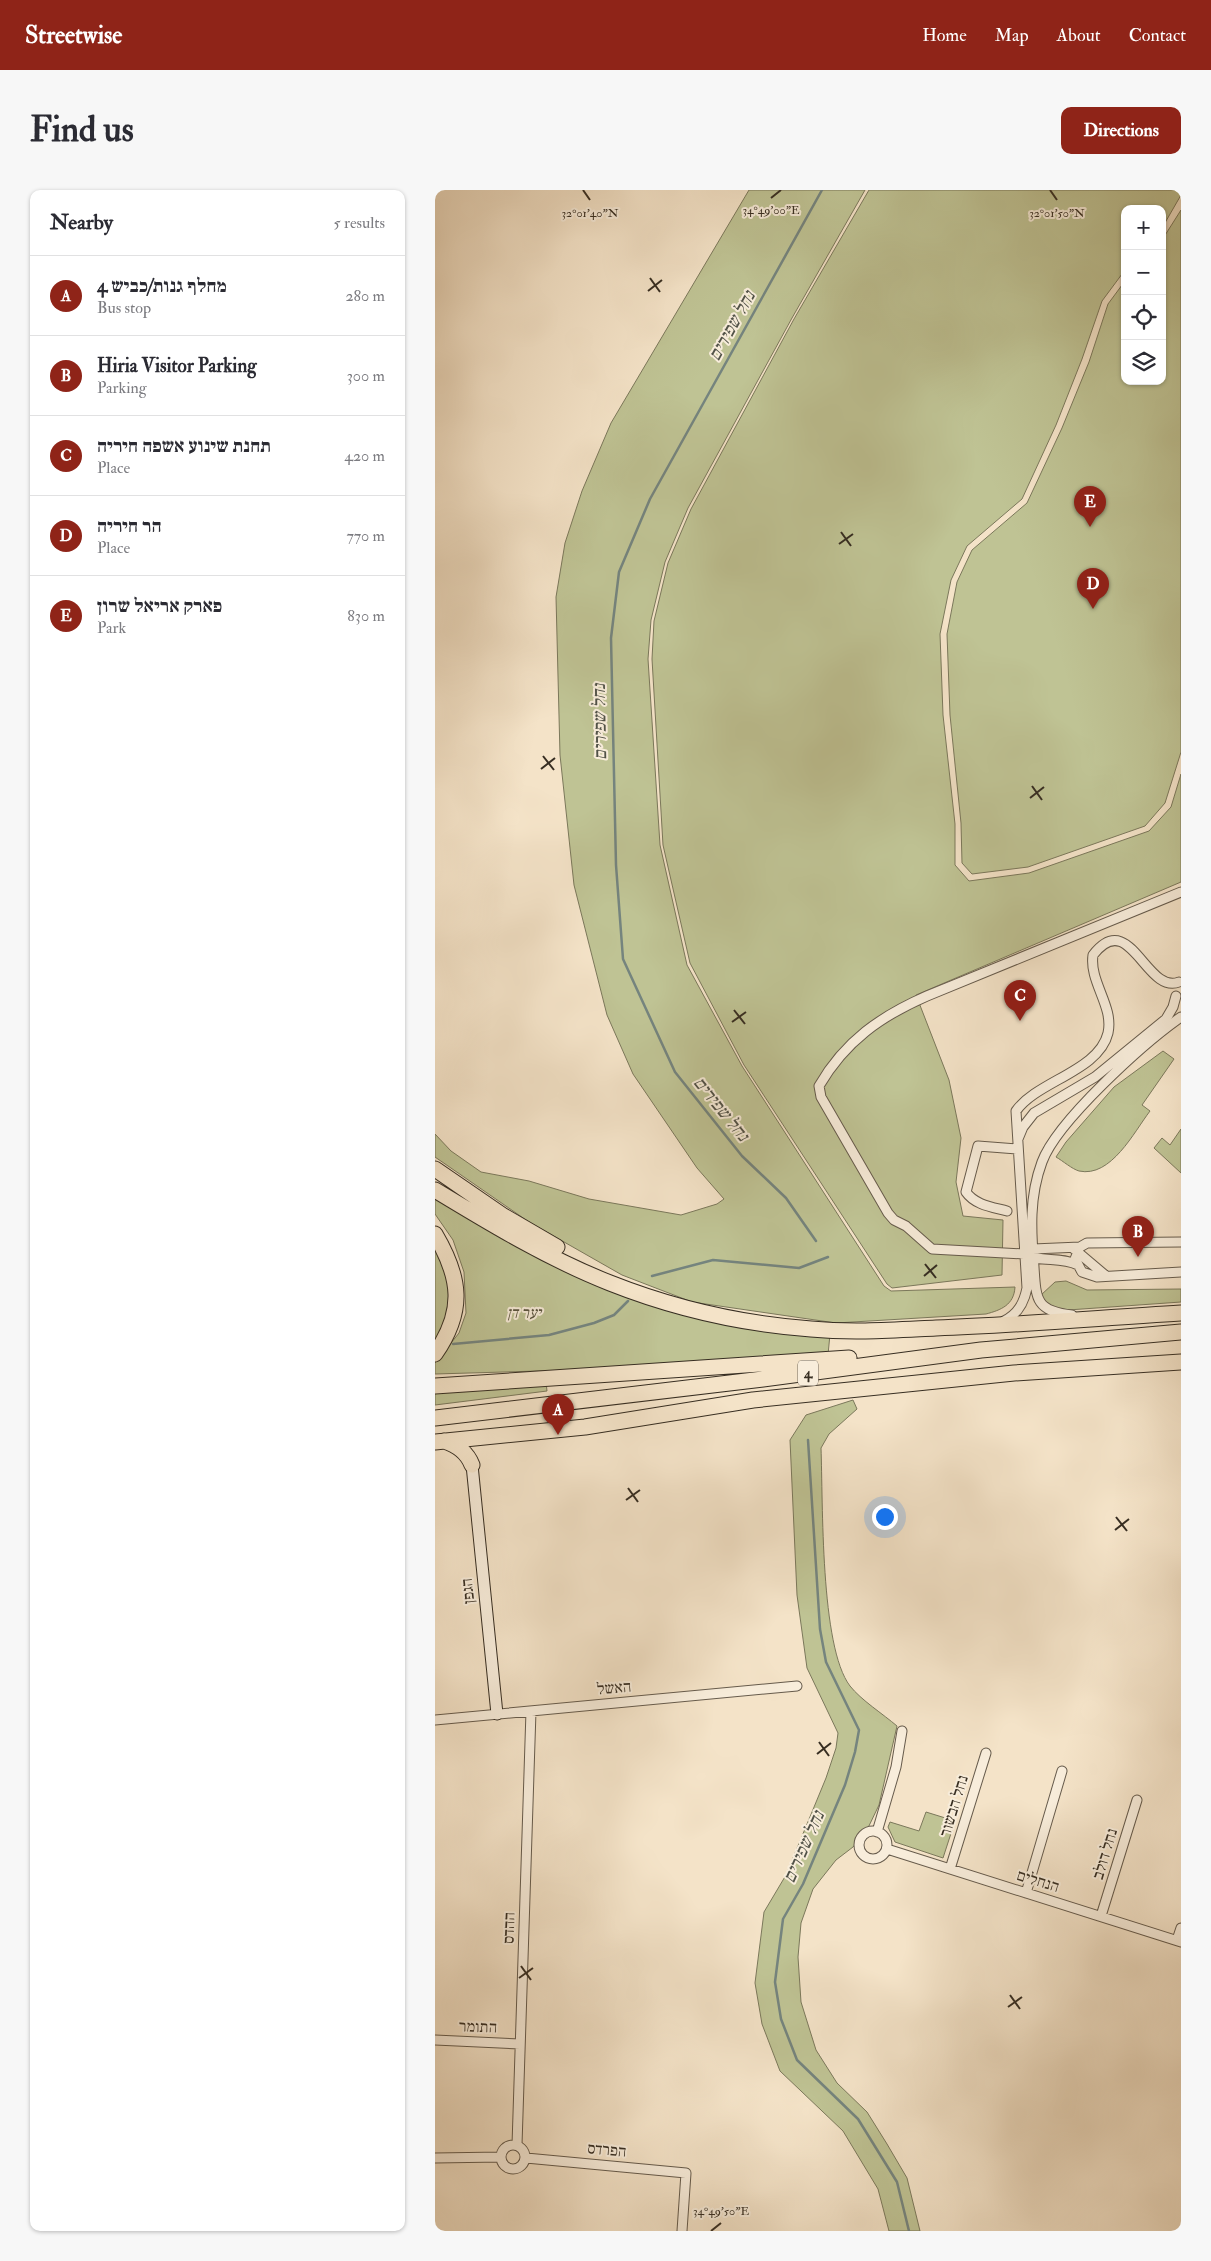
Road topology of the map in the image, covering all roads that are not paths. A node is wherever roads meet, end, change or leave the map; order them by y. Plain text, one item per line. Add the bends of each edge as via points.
1 (1181, 892) edge
2 (1180, 981) edge
3 (1175, 996) junction
4 (1181, 1008) edge
5 (1181, 1018) edge
6 (1017, 1147) junction
7 (435, 1169) edge
8 (435, 1190) edge
9 (1007, 1210) dead end
10 (435, 1234) edge
11 (1181, 1242) edge
12 (1076, 1249) junction
13 (1029, 1251) junction
14 (1033, 1258) junction
15 (1078, 1265) junction
16 (1181, 1272) edge
17 (1106, 1276) junction
18 (653, 1298) junction
19 (1181, 1313) edge
20 (1105, 1318) junction
21 (985, 1326) junction
22 (1181, 1332) edge
23 (981, 1350) junction
24 (435, 1354) edge
25 (1181, 1362) edge
26 (435, 1386) edge
27 (435, 1418) edge
28 (493, 1435) junction
29 (439, 1441) edge
30 (472, 1465) junction
31 (797, 1686) dead end
32 (531, 1711) junction
33 (497, 1714) junction
34 (435, 1720) edge
35 (902, 1732) dead end
36 (986, 1753) dead end
37 (1061, 1771) dead end
38 (1137, 1800) dead end
39 (877, 1832) junction
40 (887, 1849) junction
41 (950, 1869) junction
42 (1026, 1893) junction
43 (1101, 1916) junction
44 (1181, 1928) edge
45 (1179, 1941) edge
46 (435, 2040) edge
47 (520, 2044) junction
48 (517, 2145) junction
49 (501, 2157) junction
50 (435, 2158) edge
51 (526, 2158) junction
52 (682, 2231) edge

1 - 13 street via 886,1015 842,1054 819,1086 821,1097 894,1220 906,1226 932,1249
2 - 3 street
2 - 6 street via 1167,984 1159,981 1134,949 1126,945 1111,942 1097,949 1091,964 1106,1008 1107,1033 1102,1046 1091,1058 1021,1104 1016,1111
3 - 4 street
3 - 6 street via 1166,1019 1085,1084 1034,1113 1023,1127
5 - 13 street via 1119,1069 1050,1148 1036,1181
6 - 9 street via 978,1146 966,1183 966,1192 977,1203
6 - 13 street
7 - 18 highway via 510,1220
8 - 18 highway via 494,1226 586,1272
10 - 24 highway via 452,1270 457,1297 449,1331
11 - 12 street via 1096,1242
12 - 13 street
12 - 15 street
12 - 17 street
13 - 14 street
13 - 21 street via 1027,1288 1022,1306 1012,1317
14 - 15 street via 1067,1260
14 - 20 street via 1037,1297 1048,1311
15 - 17 street via 1087,1275
16 - 17 street
18 - 21 highway via 741,1319 810,1329 859,1331
19 - 20 highway
20 - 21 highway
22 - 23 highway, 4
23 - 26 highway
23 - 27 highway, 4 via 763,1380
25 - 28 highway, 4 via 1014,1373 763,1399 585,1427
28 - 29 highway, 4
28 - 30 highway via 477,1448
29 - 30 highway via 460,1449
30 - 33 street, הגפן
31 - 32 street, האשל
32 - 33 street, האשל
32 - 47 street, ההדס
33 - 34 street, האשל
35 - 39 street via 896,1767
36 - 41 street, נחל הבשור
37 - 42 street
38 - 43 street, נחל דולב
39 - 40 street via 885,1837
39 - 40 street via 861,1837 860,1852 877,1860
40 - 41 street, הנחלים
41 - 42 street, הנחלים
42 - 43 street, הנחלים
43 - 45 street, הנחלים
44 - 45 street
46 - 47 street, התומר
47 - 48 street, ההדס
48 - 49 street via 504,2148
48 - 51 street
49 - 50 street
49 - 51 street via 504,2166 515,2170 523,2166
51 - 52 street, הפרדס via 686,2172

